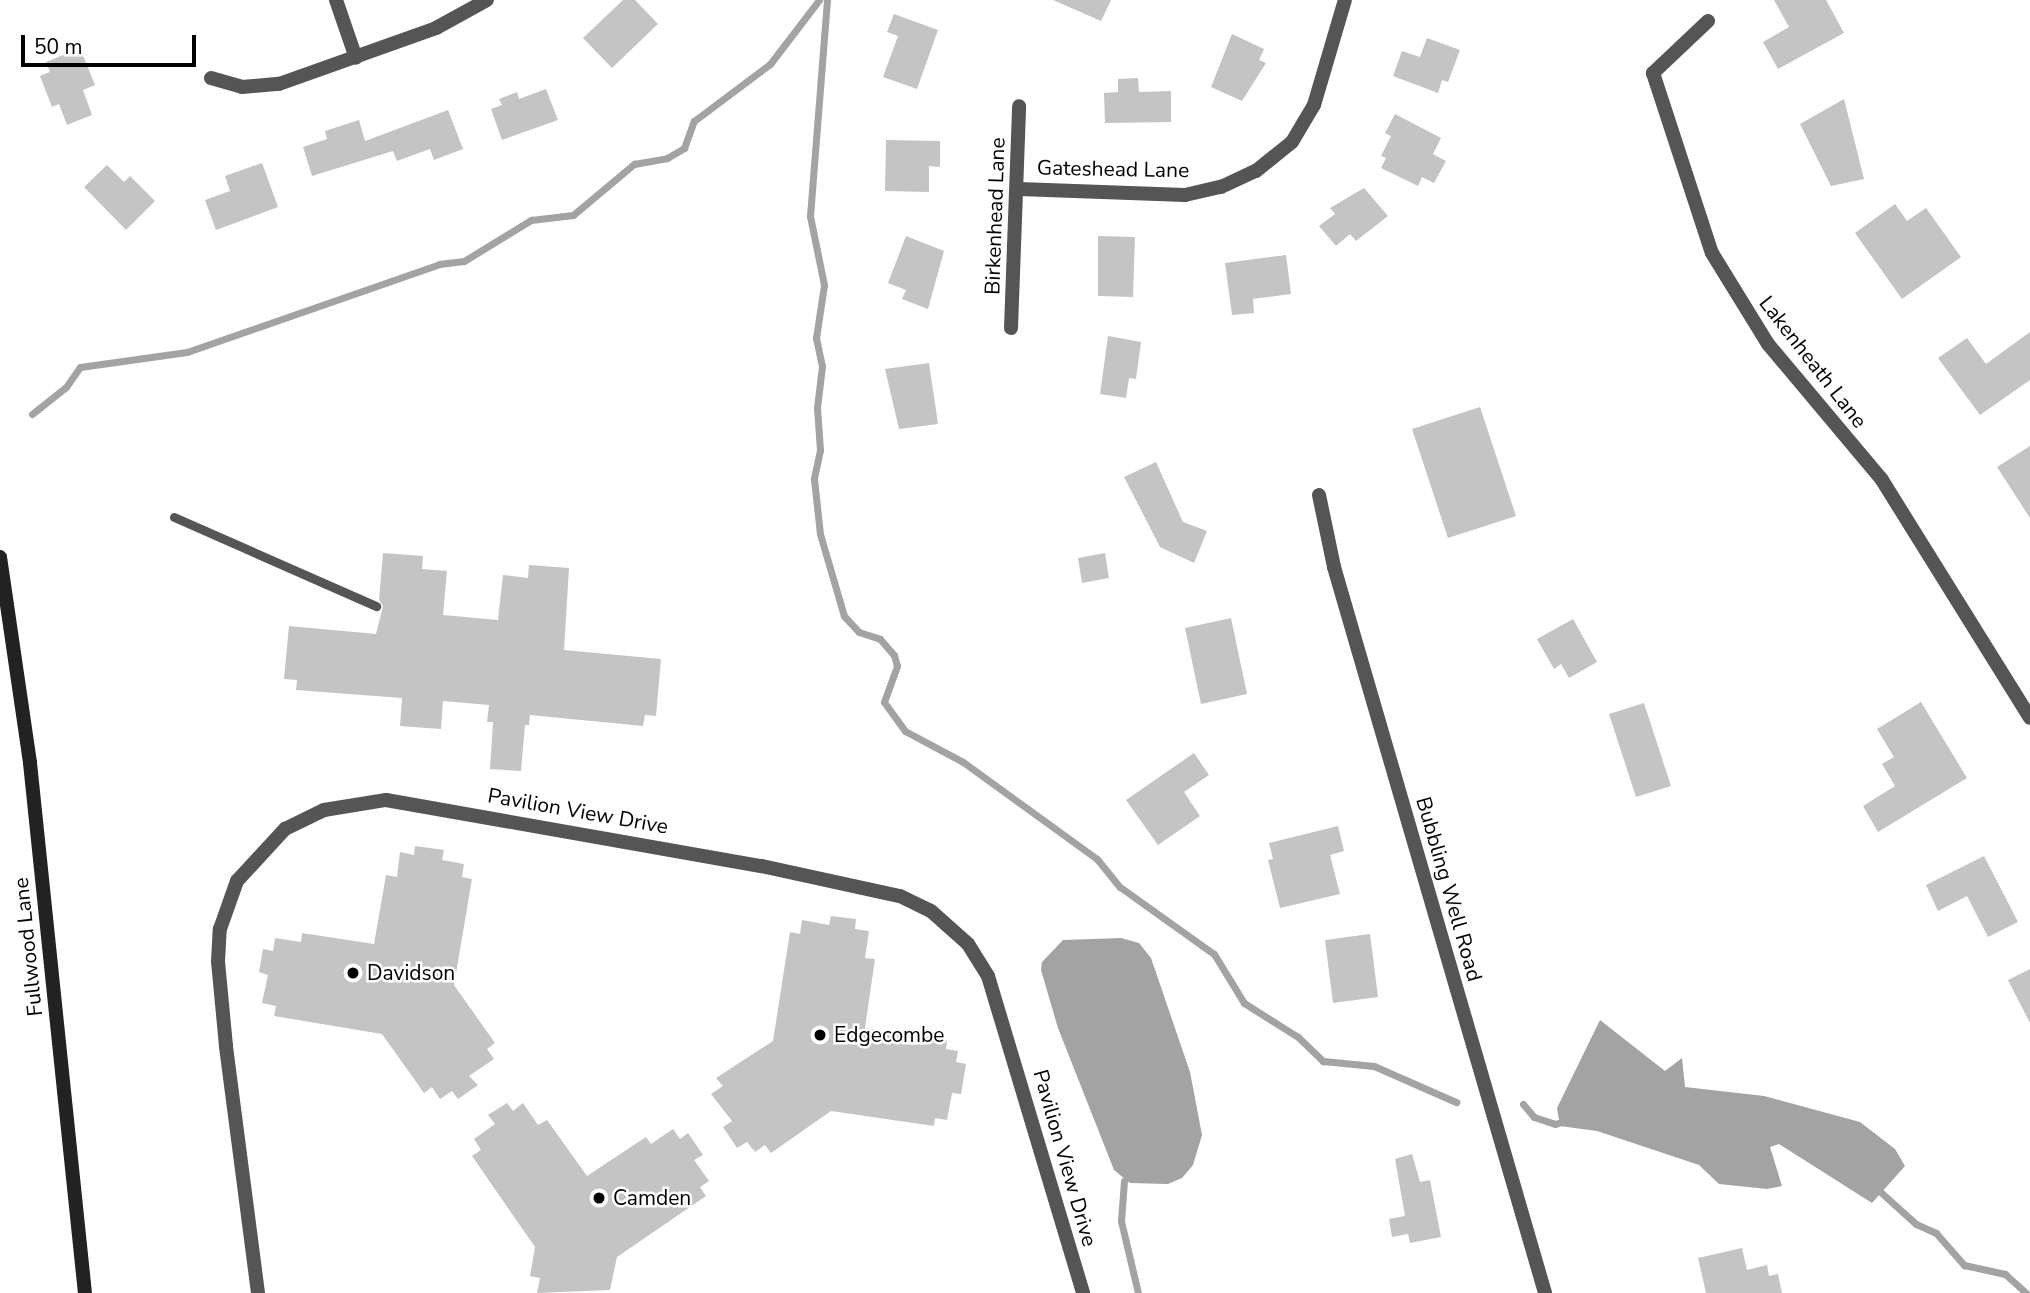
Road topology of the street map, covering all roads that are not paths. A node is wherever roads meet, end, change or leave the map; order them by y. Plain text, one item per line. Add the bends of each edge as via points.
1 (336, 0) edge
2 (486, 0) edge
3 (1345, 0) edge
4 (1708, 21) dead end
5 (356, 58) junction
6 (211, 78) dead end
7 (1019, 106) dead end
8 (1019, 189) junction
9 (1012, 328) dead end
10 (1320, 495) dead end
11 (174, 517) dead end
12 (0, 557) edge
13 (376, 606) dead end
14 (2030, 718) edge
15 (85, 1293) edge
16 (258, 1293) edge
17 (1083, 1293) edge
18 (1545, 1293) edge

1 - 5 street
2 - 5 street via 436,28
3 - 8 street, Gateshead Lane via 1314,105 1292,142 1256,171 1221,187 1185,195
4 - 14 street, Lakenheath Lane via 1653,73 1712,253 1768,345 1882,480
5 - 6 street via 263,87 242,87
7 - 8 street, Birkenhead Lane
8 - 9 street, Birkenhead Lane
10 - 18 street, Bubbling Well Road via 1334,567
11 - 13 lane
12 - 15 street, Fullwood Lane via 30,763
16 - 17 street, Pavilion View Drive via 226,1046 218,962 220,929 237,881 285,829 324,810 386,800 800,873 900,896 931,911 968,944 988,976

